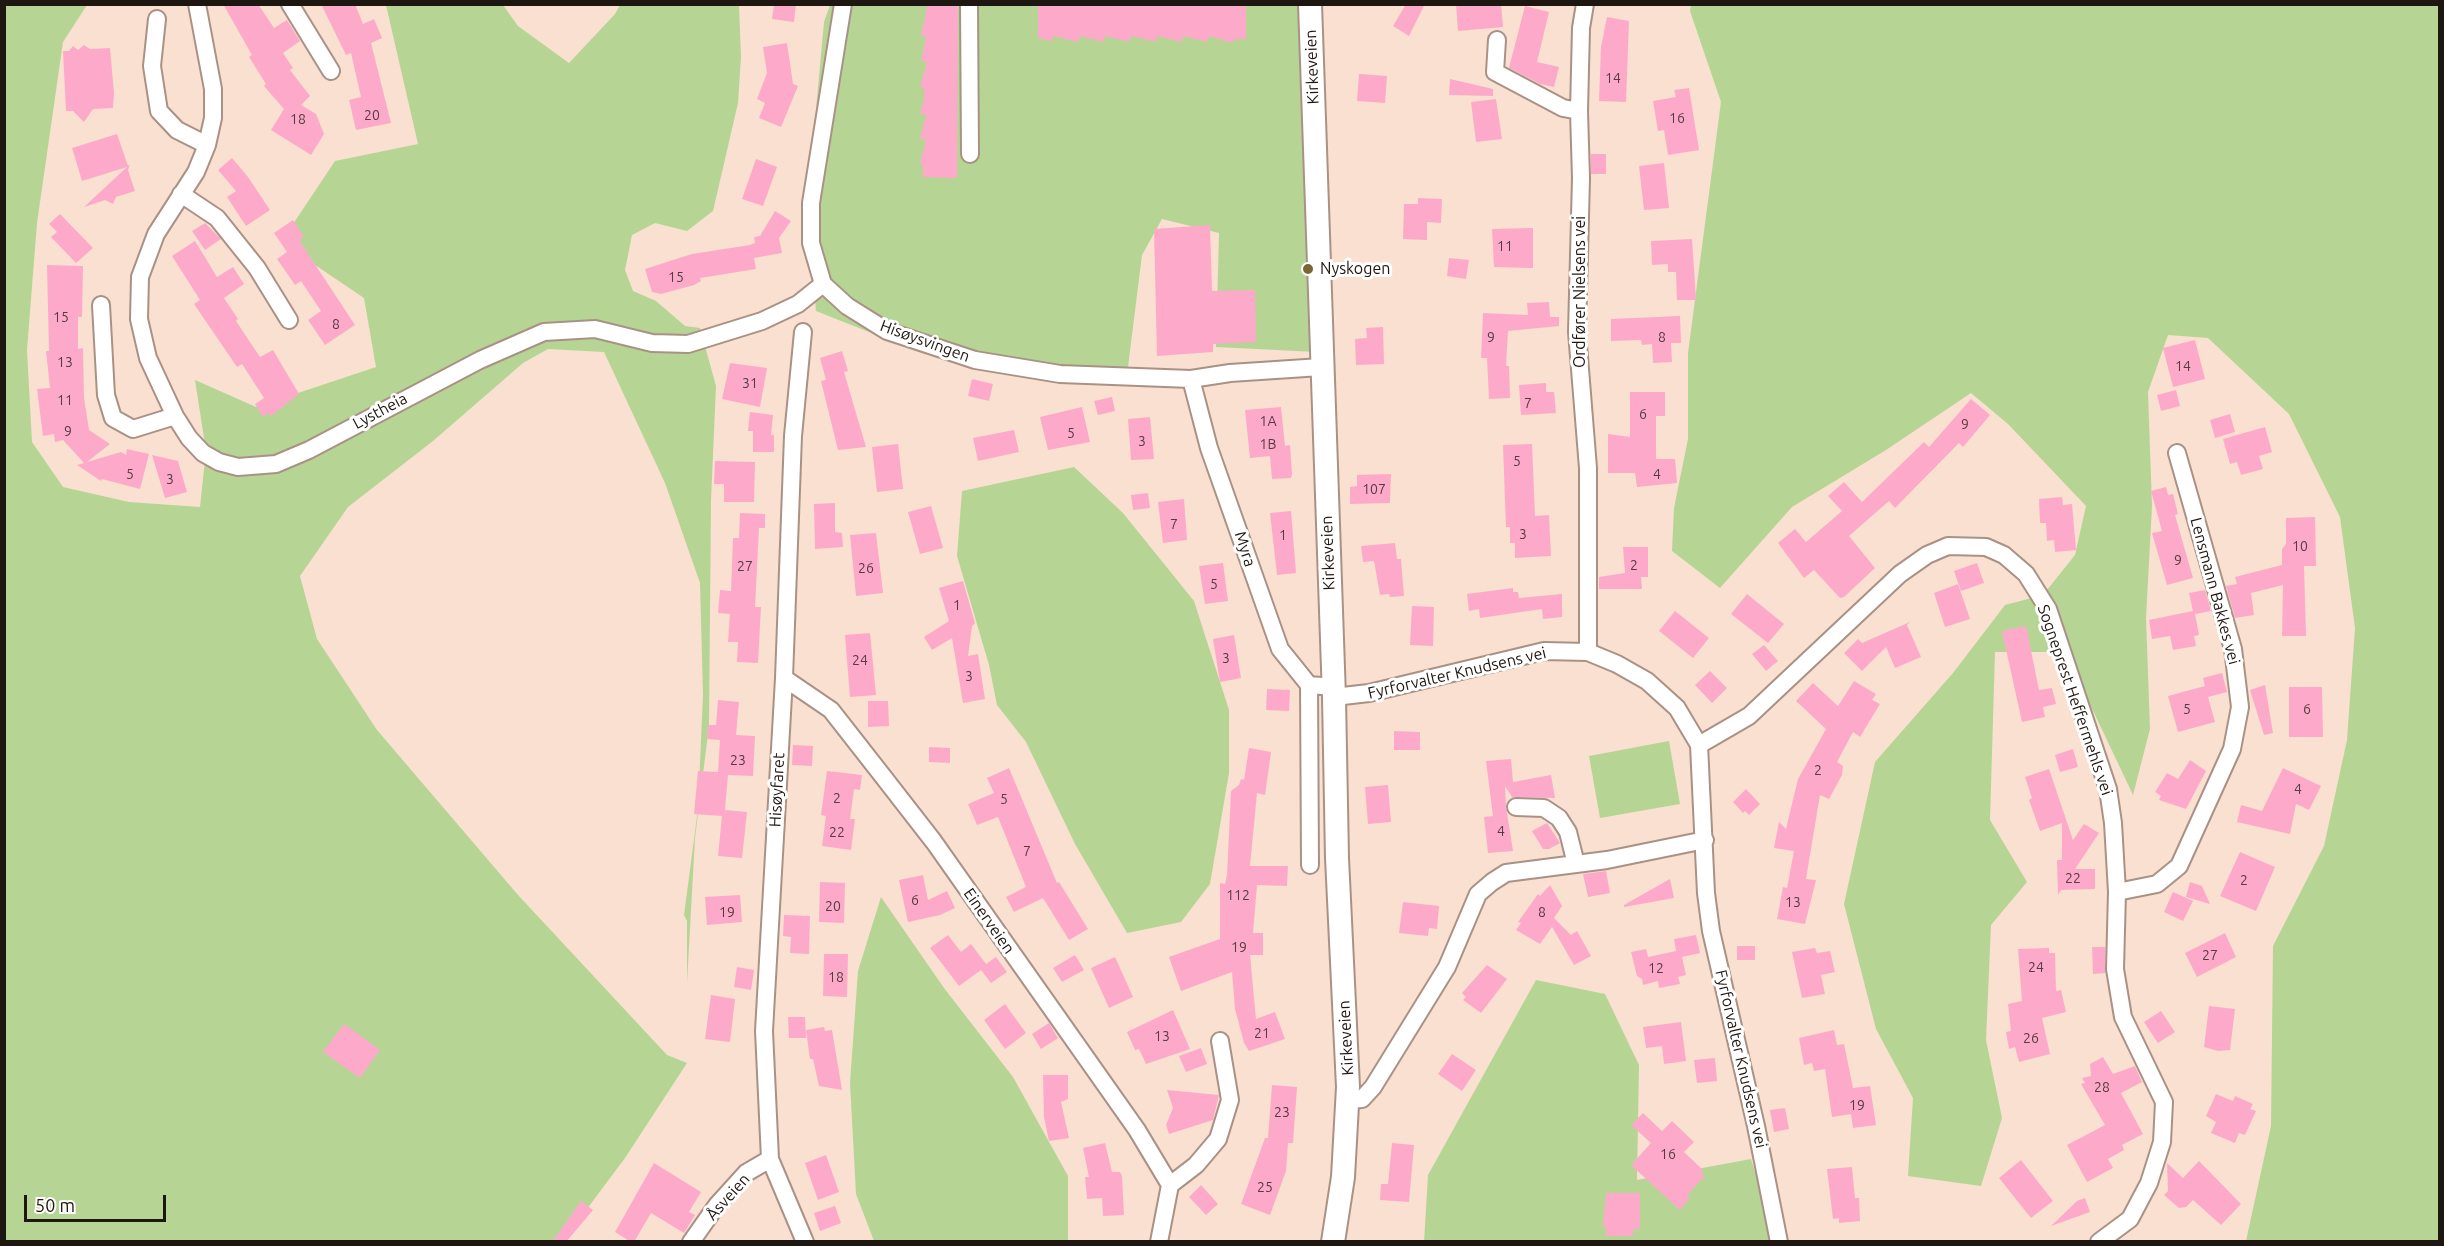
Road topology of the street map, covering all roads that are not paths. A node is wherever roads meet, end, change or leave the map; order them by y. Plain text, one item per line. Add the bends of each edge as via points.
1 (197, 4) edge
2 (290, 4) edge
3 (843, 4) edge
4 (969, 4) edge
5 (1310, 4) edge
6 (1585, 4) edge
7 (157, 19) dead end
8 (1497, 40) dead end
9 (331, 71) dead end
10 (1579, 111) junction
11 (207, 145) junction
12 (970, 153) dead end
13 (182, 194) junction
14 (823, 284) junction
15 (100, 305) dead end
16 (289, 320) dead end
17 (802, 332) dead end
18 (1321, 367) junction
19 (1191, 380) junction
20 (175, 416) junction
21 (2177, 453) dead end
22 (1588, 652) junction
23 (784, 678) junction
24 (1308, 685) junction
25 (1334, 692) junction
26 (1699, 745) junction
27 (1516, 807) dead end
28 (1705, 840) junction
29 (1576, 864) junction
30 (1310, 865) dead end
31 (2117, 892) junction
32 (1220, 1041) dead end
33 (1348, 1100) junction
34 (770, 1159) junction
35 (1170, 1185) junction
36 (691, 1242) edge
37 (805, 1242) edge
38 (1158, 1242) edge
39 (1333, 1242) edge
40 (1779, 1242) edge
41 (2099, 1242) edge

1 - 11 street, Lystheia via 213,89 213,118
2 - 9 street
3 - 14 street via 811,203 811,243
4 - 12 street
5 - 18 main road, Kirkeveien
6 - 10 street, Ordfører Nielsens vei
7 - 11 street via 152,66 159,111 177,130
8 - 10 street via 1496,72 1563,108
10 - 22 street, Ordfører Nielsens vei via 1577,332 1588,468
11 - 13 street, Lystheia
13 - 16 street via 217,218 257,268
13 - 20 street, Lystheia via 156,234 140,277 139,319 148,358
14 - 19 street, Hisøysvingen via 847,306 887,331 975,360 1060,374
14 - 20 street, Lystheia via 798,304 762,321 688,345 652,343 595,329 544,332 480,360 276,464 238,467 219,462 203,453
15 - 20 street via 106,395 113,418 133,429
17 - 23 street, Hisøyfaret via 793,436
18 - 19 street, Hisøysvingen
18 - 25 main road, Kirkeveien
19 - 24 street, Myra via 1209,448 1268,618 1281,649
21 - 31 street, Lensmann Bakkes vei via 2233,649 2240,707 2232,749 2179,866 2157,884
22 - 25 street, Fyrforvalter Knudsens vei via 1544,651 1369,693
22 - 26 street, Fyrforvalter Knudsens vei via 1647,681 1677,708
23 - 34 street, Hisøyfaret via 764,1031
23 - 35 street, Einerveien via 831,710 934,842 1118,1101
24 - 25 street
24 - 30 street
25 - 33 main road, Kirkeveien
26 - 28 street, Fyrforvalter Knudsens vei
26 - 31 street, Sogneprest Heffermehls vei via 1749,716 1900,574 1927,555 1948,546 1986,547 2004,555 2026,574 2048,609 2108,789 2114,823
27 - 29 street via 1544,808 1559,818 1568,832
28 - 29 street
28 - 40 street, Fyrforvalter Knudsens vei via 1711,931
29 - 33 street, Kirkeveien via 1506,873 1478,894 1447,967 1373,1087 1362,1099
31 - 41 street, Sogneprest Heffermehls vei via 2115,969 2123,1017 2163,1102 2162,1142 2149,1184 2130,1219
32 - 35 street via 1230,1100 1218,1139 1196,1165
33 - 39 main road, Kirkeveien via 1343,1178
34 - 36 street, Åsveien via 746,1173
34 - 37 street, Hisøyfaret
35 - 38 street

